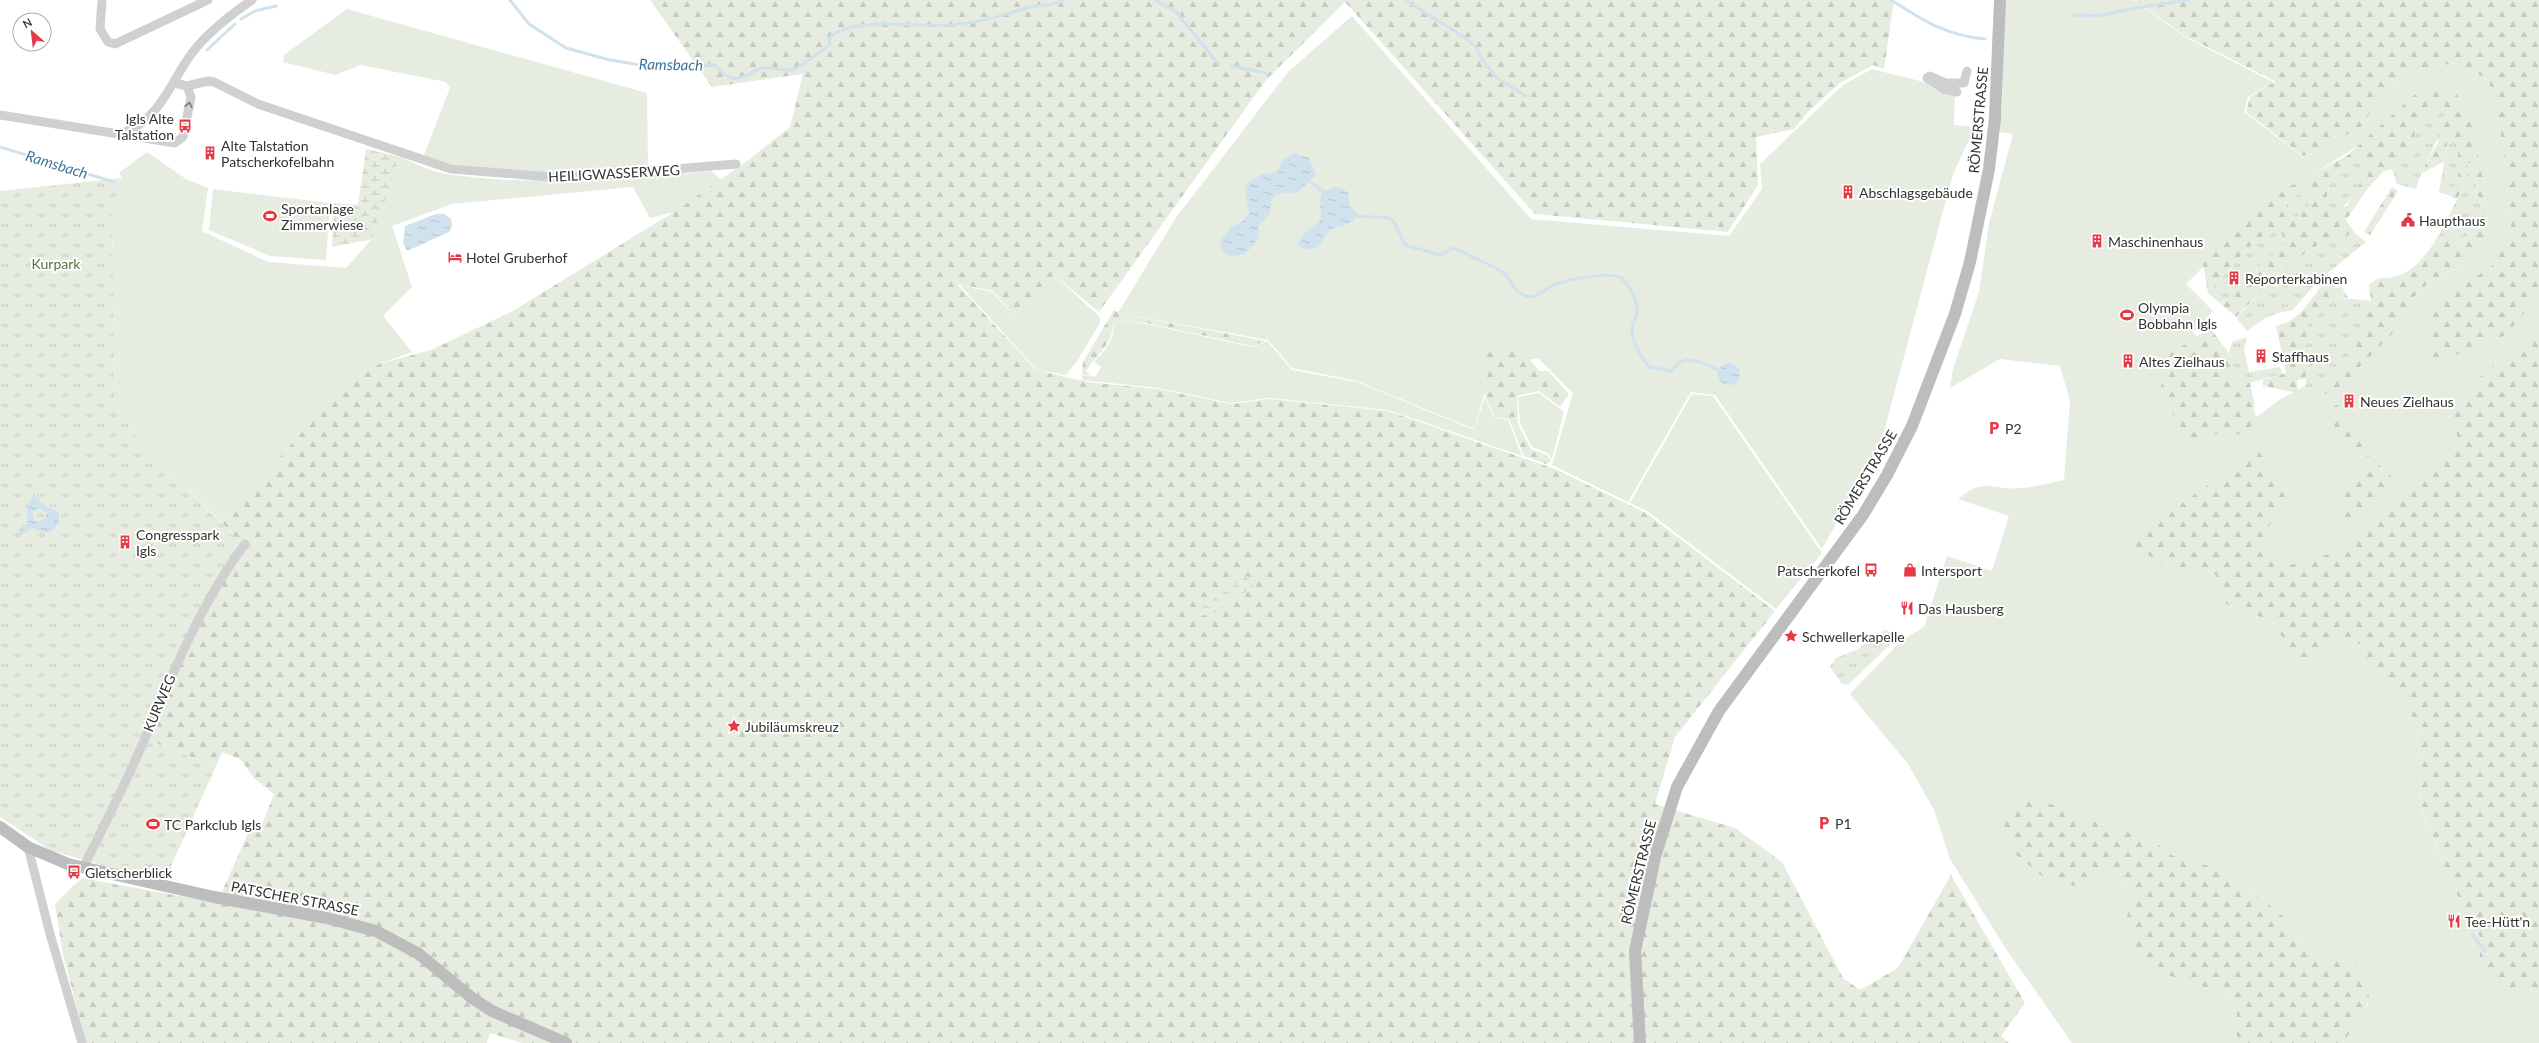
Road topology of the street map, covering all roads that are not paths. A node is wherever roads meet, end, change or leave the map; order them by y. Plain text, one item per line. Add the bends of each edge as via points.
1 (102, 0) edge
2 (208, 0) edge
3 (252, 0) edge
4 (2000, 0) edge
5 (1966, 71) dead end
6 (174, 83) junction
7 (187, 86) junction
8 (1957, 92) dead end
9 (0, 115) edge
10 (122, 133) junction
11 (736, 164) dead end
12 (245, 544) dead end
13 (0, 827) edge
14 (28, 847) junction
15 (83, 868) junction
16 (82, 1043) edge
17 (566, 1043) edge
18 (1640, 1043) edge

1 - 2 street via 100,29 108,42 115,44
3 - 6 street via 219,24 186,61
4 - 18 main road, RÖMERSTRASSE via 1990,169 1970,262 1955,314 1925,395 1887,475 1863,515 1719,711 1677,787 1655,857 1635,951
5 - 8 street via 1964,84 1946,83 1930,76 1927,78 1944,89
6 - 7 street, HEILIGWASSERWEG
6 - 10 street via 164,100 145,119 132,130
10 -> 7 street via 168,142 179,141 183,137 191,97
7 - 11 street, HEILIGWASSERWEG via 214,82 258,104 451,169 563,178
9 - 10 street
12 - 15 street, KURWEG via 223,573 204,606 130,772
13 - 14 main road, PATSCHER STRASSE
14 - 15 main road, PATSCHER STRASSE via 56,860
14 - 16 street
15 - 17 main road, PATSCHER STRASSE via 214,897 327,918 370,930 395,940 419,954 472,998 492,1011

